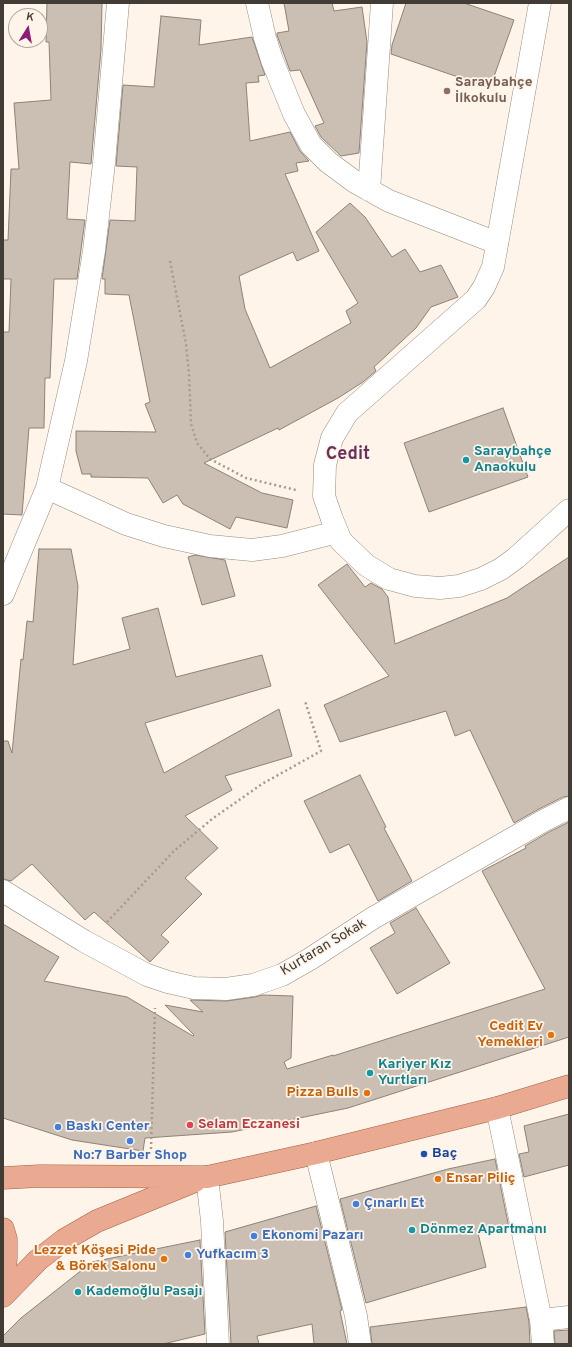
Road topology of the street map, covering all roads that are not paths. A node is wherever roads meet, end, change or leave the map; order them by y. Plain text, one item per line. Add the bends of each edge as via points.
1 (118, 3) edge
2 (257, 3) edge
3 (382, 3) edge
4 (540, 3) edge
5 (369, 190) junction
6 (497, 243) junction
7 (47, 488) junction
8 (569, 510) edge
9 (337, 532) junction
10 (3, 594) edge
11 (569, 808) edge
12 (3, 891) edge
13 (569, 1086) edge
14 (497, 1108) junction
15 (316, 1153) junction
16 (207, 1177) junction
17 (3, 1178) edge
18 (3, 1229) edge
19 (3, 1296) edge
20 (569, 1317) edge
21 (541, 1320) junction
22 (218, 1344) edge
23 (360, 1344) edge
24 (543, 1344) edge

1 - 7 street via 94,251 76,361
2 - 5 street via 272,60 294,114 311,145 328,162
3 - 5 street
4 - 6 street
5 - 6 street via 389,201
6 - 9 street via 493,267 476,299 347,413 332,438 325,465 324,496
7 - 9 street via 126,524 210,546 252,550 282,546
7 - 10 street
8 - 9 street via 516,558 501,568 481,579 459,586 440,588 415,586 389,579 366,565 341,541
11 - 12 street, Kurtaran Sokak via 373,918 282,975 253,985 226,989 194,988 168,982 126,964
13 - 14 main road
14 - 15 main road
14 - 21 street
15 - 16 main road
15 - 23 street via 356,1316
16 - 17 main road
16 - 19 main road via 125,1208 77,1232 38,1260
16 - 22 street via 212,1221
18 - 19 main road via 6,1239
20 - 21 street
21 - 24 street

